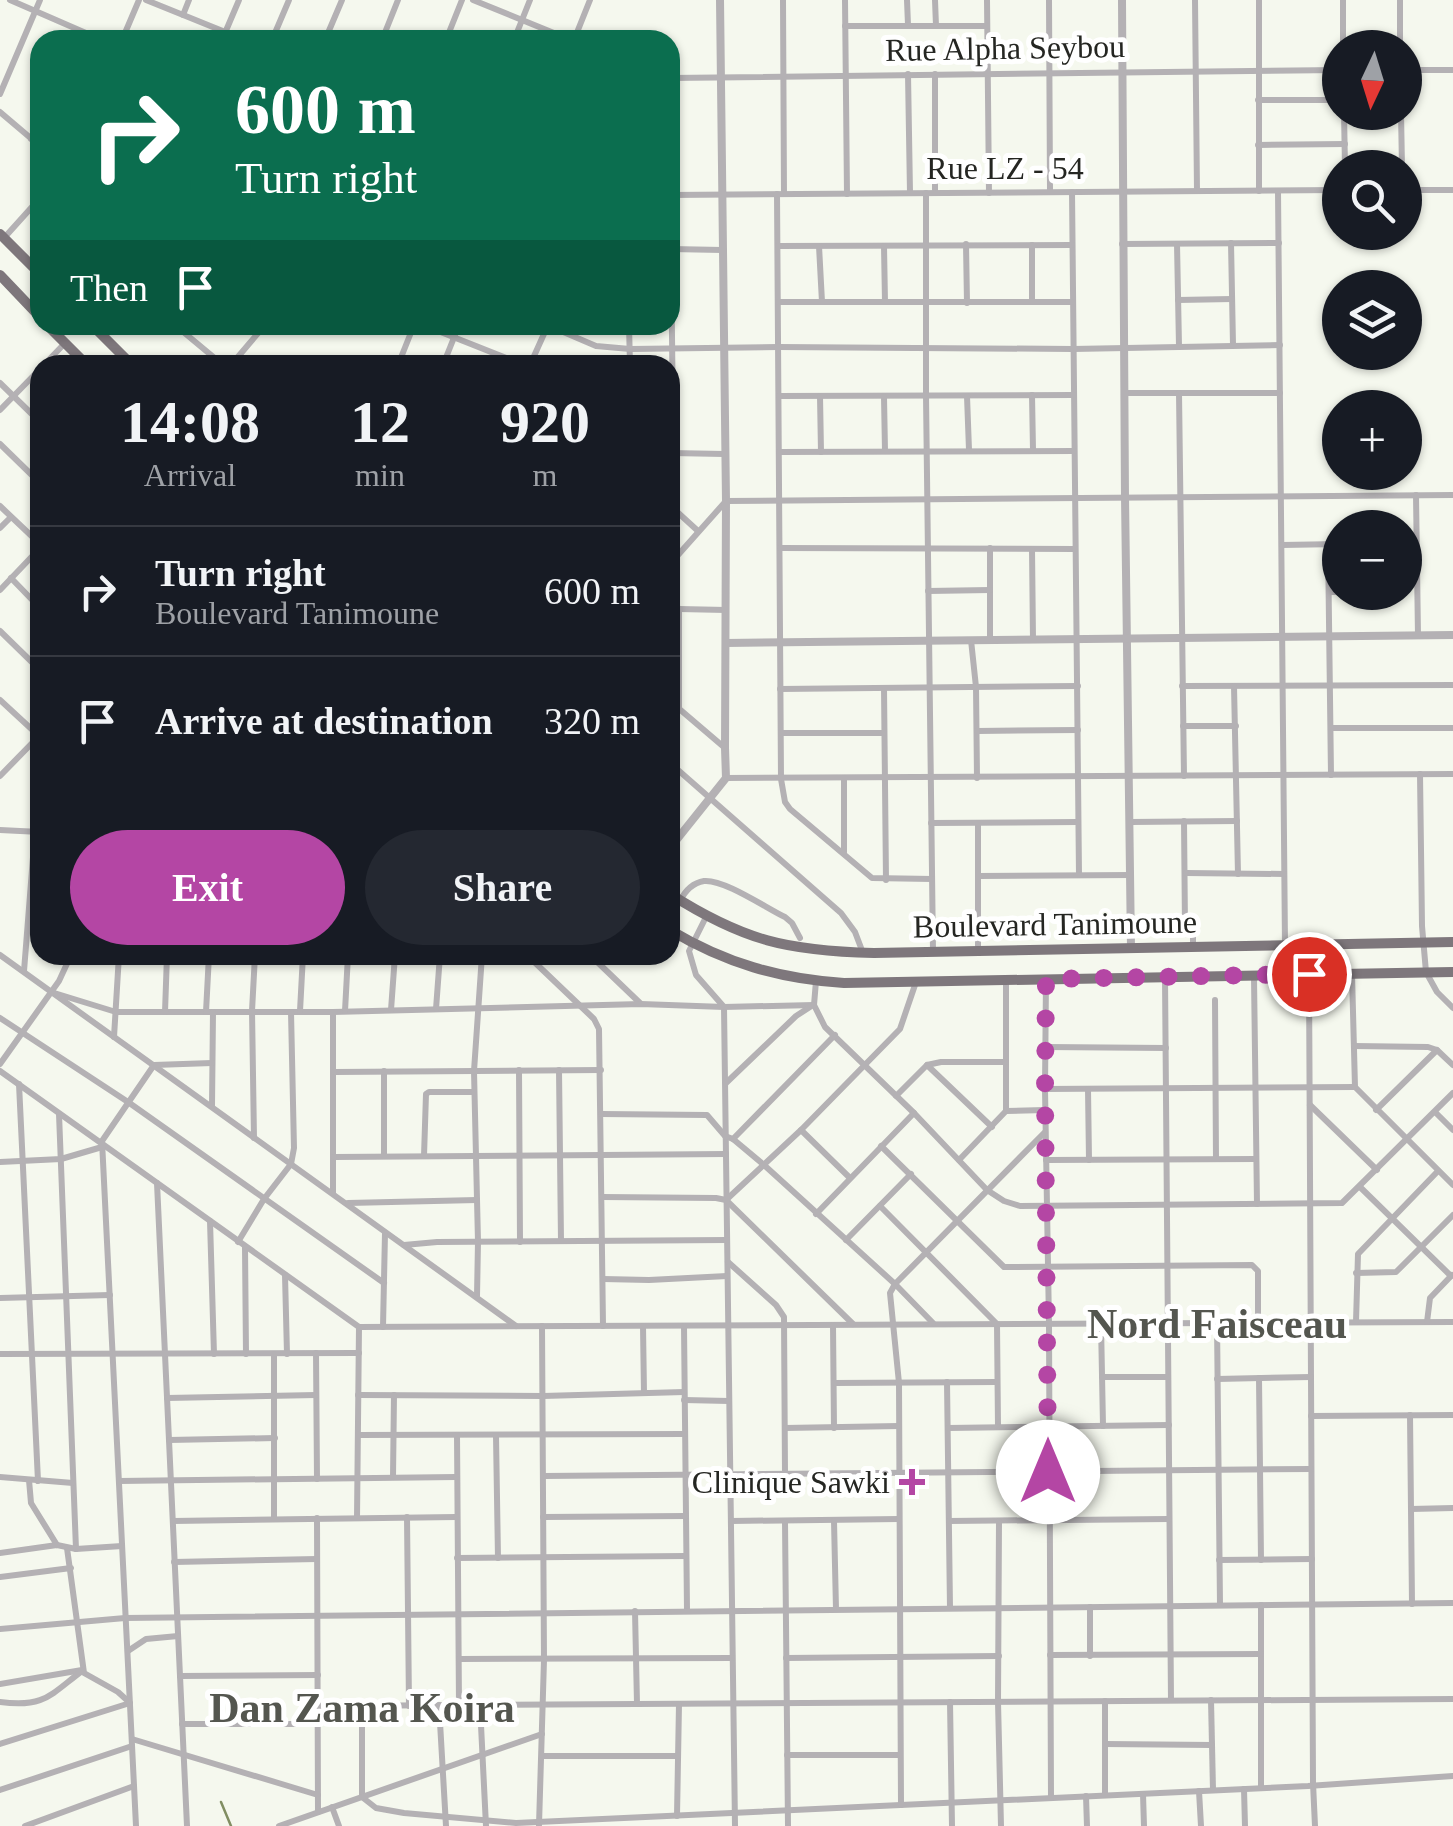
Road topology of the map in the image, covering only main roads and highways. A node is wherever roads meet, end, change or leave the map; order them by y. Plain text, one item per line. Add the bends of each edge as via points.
1 (2, 236) edge
2 (30, 264) edge
3 (0, 275) edge
4 (30, 306) edge
5 (57, 335) edge
6 (106, 335) edge
7 (77, 355) edge
8 (123, 355) edge
9 (680, 900) edge
10 (680, 935) edge
11 (1453, 942) edge
12 (1453, 972) edge

1 - 2 main road
3 - 4 main road
5 - 7 main road
6 - 8 main road
9 - 11 main road, Boulevard Tanimoune via 736,931 825,951
10 - 12 main road, Boulevard Tanimoune via 743,964 816,984

